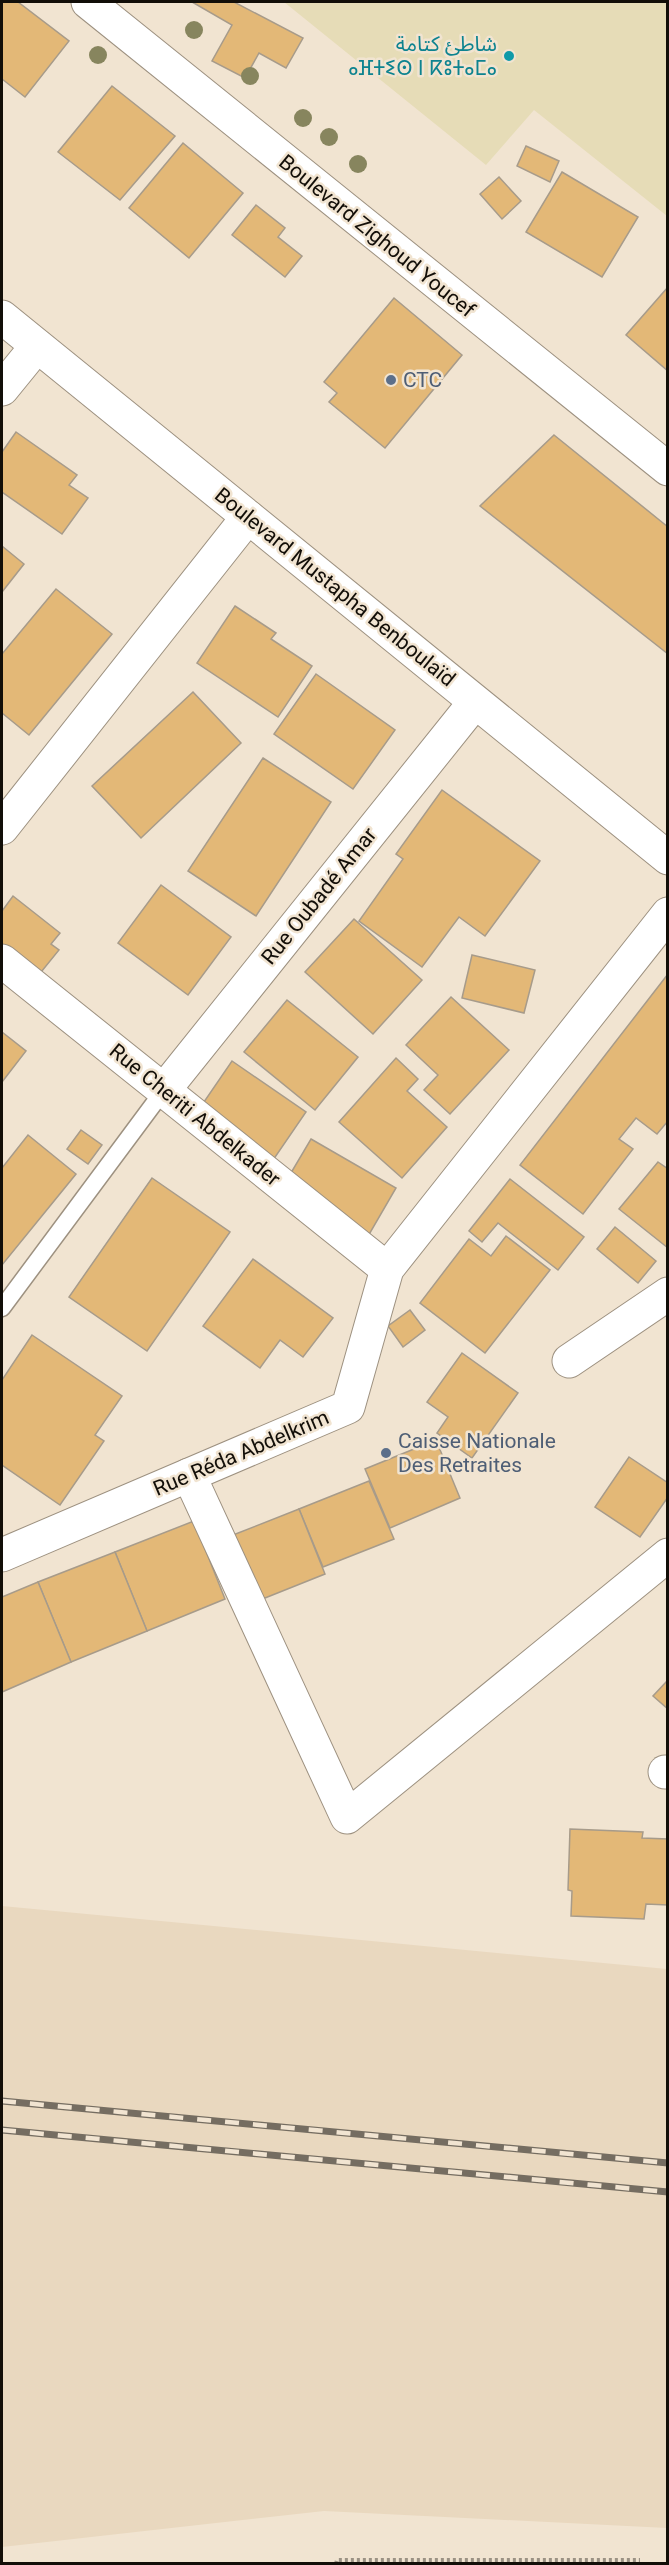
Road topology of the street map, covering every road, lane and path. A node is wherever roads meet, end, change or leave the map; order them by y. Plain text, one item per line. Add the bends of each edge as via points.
1 (88, 2) edge
2 (2, 317) edge
3 (37, 346) junction
4 (2, 389) edge
5 (668, 469) edge
6 (248, 517) junction
7 (475, 702) junction
8 (2, 828) edge
9 (668, 858) edge
10 (668, 914) edge
11 (2, 961) edge
12 (164, 1090) junction
13 (387, 1269) junction
14 (668, 1294) edge
15 (2, 1308) edge
16 (568, 1361) dead end
17 (189, 1475) junction
18 (2, 1555) edge
19 (668, 1555) edge
20 (640, 2560) dead end
21 (447, 2562) edge
22 (545, 2562) edge
23 (336, 2564) edge

1 - 5 street, Boulevard Zighoud Youcef
2 - 3 street, Boulevard Mustapha Benboulaïd
3 - 4 street
3 - 6 street, Boulevard Mustapha Benboulaïd
6 - 7 street, Boulevard Mustapha Benboulaïd
6 - 8 street
7 - 9 street, Boulevard Mustapha Benboulaïd
7 - 12 street, Rue Oubadé Amar
10 - 13 street
11 - 12 street, Rue Cheriti Abdelkader
12 - 13 street, Rue Cheriti Abdelkader
12 - 15 lane
13 - 17 street, Rue Réda Abdelkrim via 348,1407
14 - 16 street
17 - 18 street, Rue Réda Abdelkrim
17 - 19 street via 347,1818
20 - 22 path
21 - 22 path
21 - 23 path via 337,2560

